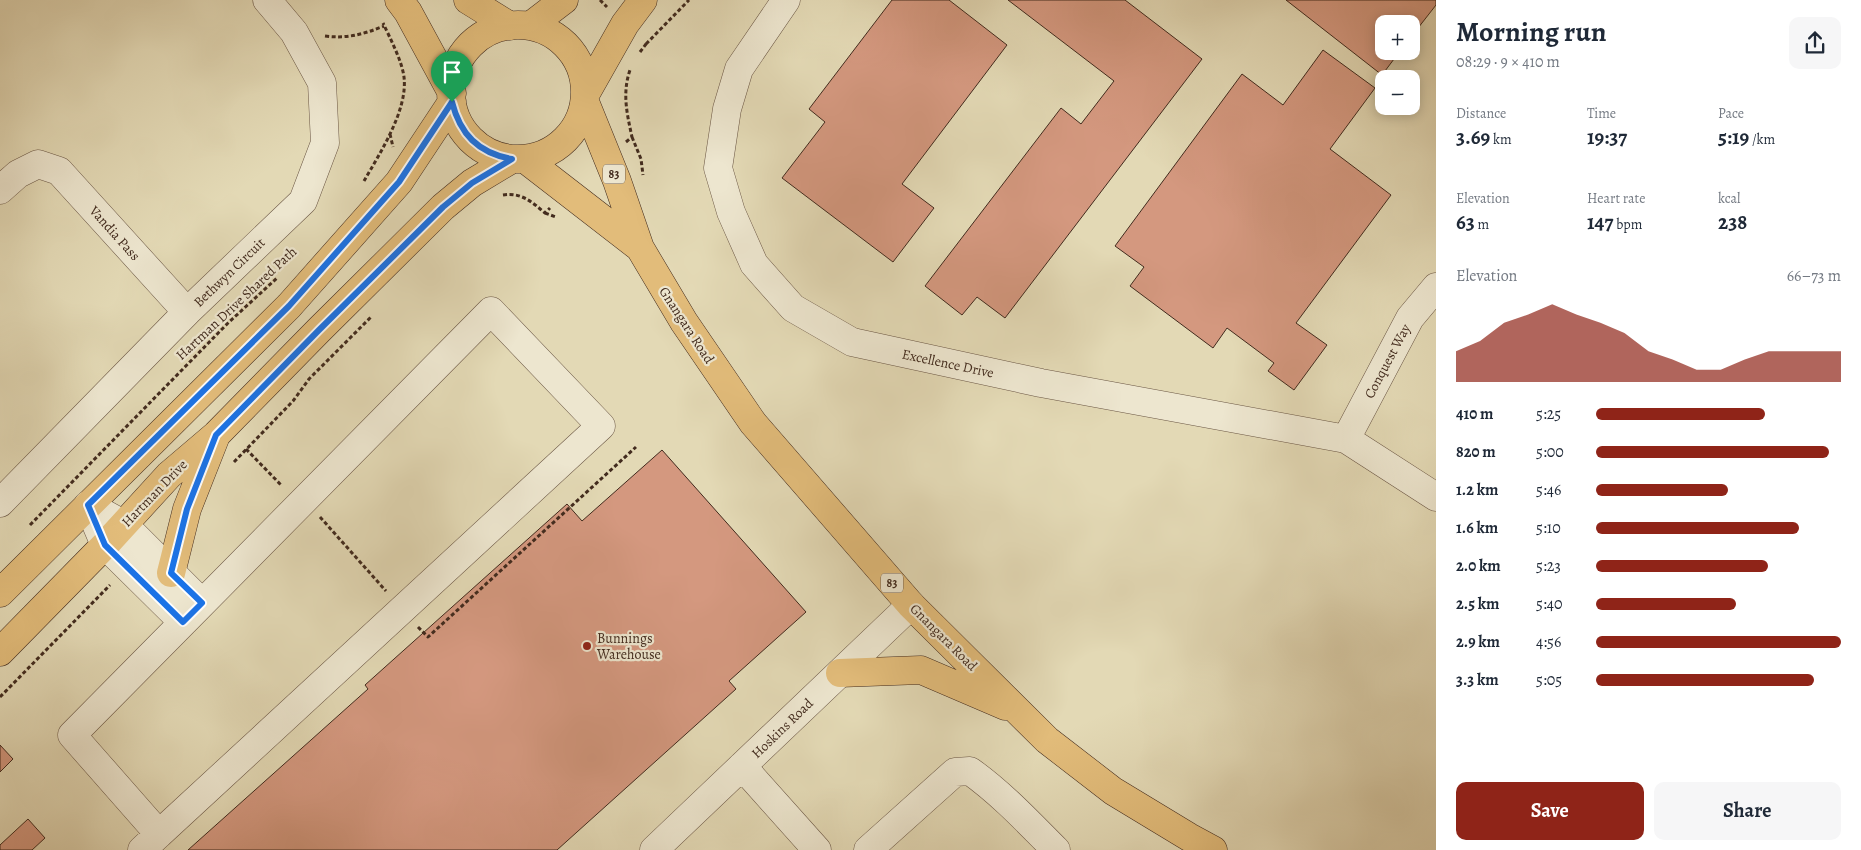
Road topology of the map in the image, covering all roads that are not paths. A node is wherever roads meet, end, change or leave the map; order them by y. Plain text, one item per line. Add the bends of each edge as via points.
1 (267, 0) edge
2 (399, 0) edge
3 (468, 0) edge
4 (564, 0) edge
5 (643, 0) edge
6 (786, 0) edge
7 (520, 26) junction
8 (452, 97) junction
9 (585, 97) junction
10 (518, 159) junction
11 (0, 190) edge
12 (640, 248) junction
13 (1436, 287) edge
14 (187, 312) junction
15 (216, 435) junction
16 (1346, 439) junction
17 (1436, 496) edge
18 (0, 503) edge
19 (88, 505) junction
20 (124, 524) junction
21 (105, 545) junction
22 (171, 573) junction
23 (0, 593) edge
24 (202, 603) junction
25 (911, 606) junction
26 (183, 622) junction
27 (0, 652) edge
28 (840, 673) junction
29 (1020, 713) junction
30 (742, 766) junction
31 (151, 842) edge
32 (654, 850) edge
33 (817, 850) edge
34 (868, 850) edge
35 (1056, 850) edge
36 (1213, 850) edge

1 - 14 street, Bethwyn Circuit via 294,32 322,83 325,144 303,201
2 - 8 main road, 83
3 - 7 main road, 83
4 - 7 main road
5 - 9 main road via 625,24
6 - 16 street, Excellence Drive via 739,69 727,109 718,168 731,212 754,264 793,308 852,342 1041,382
7 - 8 main road, 83 via 486,33 468,48 455,69
7 - 9 main road, 83 via 552,34 570,50 582,70
8 - 10 main road, 83 via 458,121 472,140 493,154
8 - 19 main road via 399,182 289,306
9 - 10 main road via 578,123 565,141 546,153
9 - 12 main road, Gnangara Road / 83
10 - 12 main road, Gnangara Road / 83
10 - 15 main road, Hartman Drive via 472,183 443,207
11 - 14 street, Vandia Pass via 18,174 38,164 59,171
12 - 25 main road, Gnangara Road / 83 via 684,322 753,423
13 - 16 street, Conquest Way via 1410,318
14 - 18 street, Bethwyn Circuit
15 - 20 main road, Hartman Drive via 169,475
15 - 22 main road via 187,509
16 - 17 street, Excellence Drive
19 - 20 street
19 - 21 street
19 - 23 main road
20 - 21 main road, Hartman Drive
20 - 22 street
21 - 26 street
21 - 27 main road, Hartman Drive
22 - 24 street
24 - 26 street
24 - 31 street via 491,311 601,426
25 - 28 street, Hoskins Road
25 - 29 main road, Gnangara Road / 83
26 - 31 street via 72,735
28 - 29 main road via 921,670
28 - 30 street, Hoskins Road
29 - 36 main road, Gnangara Road / 83 via 1047,740 1113,790
30 - 32 street, Hoskins Road
30 - 33 street
34 - 35 street via 955,772 970,771 1015,808

